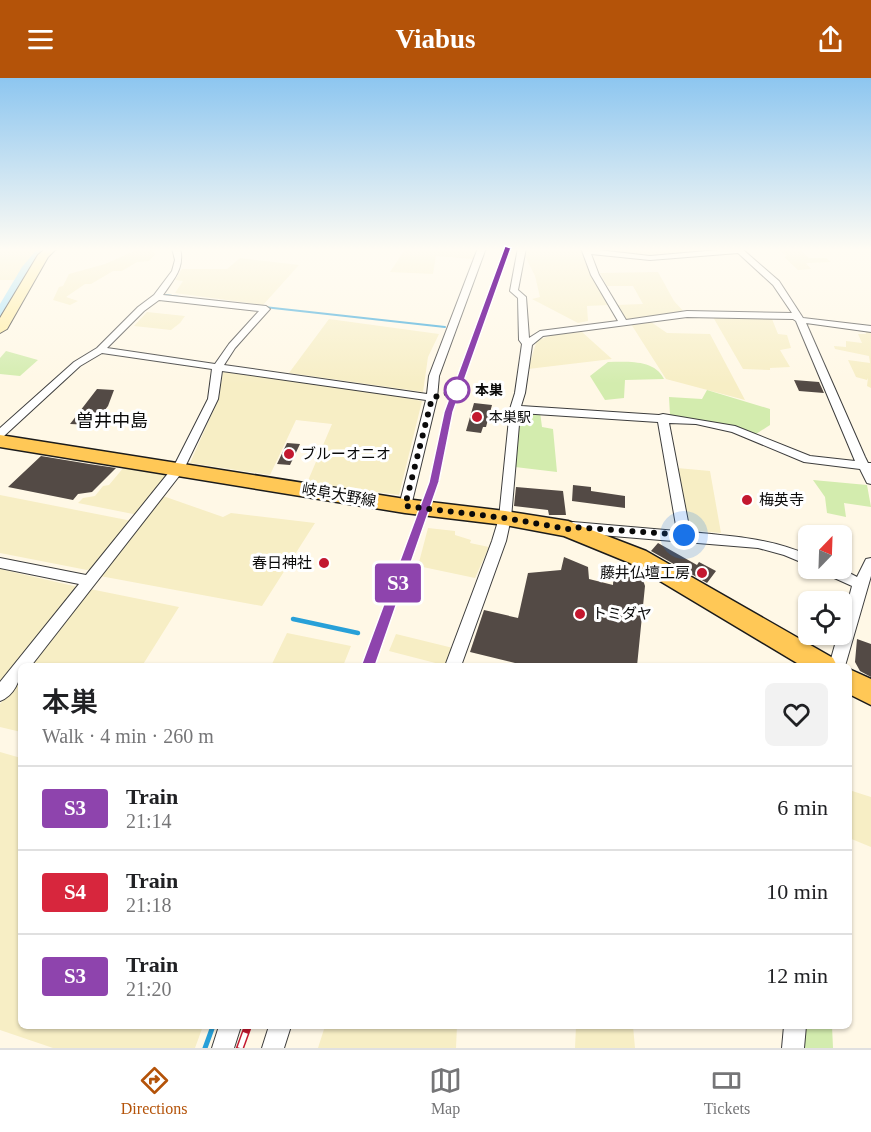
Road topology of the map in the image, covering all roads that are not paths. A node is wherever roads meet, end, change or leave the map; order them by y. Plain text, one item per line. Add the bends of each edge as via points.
1 (21, 293) edge
2 (160, 293) edge
3 (465, 293) edge
4 (517, 293) edge
5 (607, 293) edge
6 (783, 293) edge
7 (157, 297) junction
8 (800, 320) junction
9 (624, 323) junction
10 (0, 329) edge
11 (871, 329) edge
12 (527, 344) junction
13 (100, 350) junction
14 (217, 368) junction
15 (432, 398) junction
16 (515, 409) junction
17 (663, 417) junction
18 (0, 434) edge
19 (0, 441) edge
20 (867, 466) edge
21 (179, 468) junction
22 (871, 480) edge
23 (405, 506) junction
24 (505, 518) junction
25 (568, 529) junction
26 (684, 535) junction
27 (798, 556) edge
28 (0, 563) edge
29 (871, 563) edge
30 (845, 579) edge
31 (88, 581) junction
32 (864, 590) edge
33 (25, 663) edge
34 (454, 663) edge
35 (819, 663) edge
36 (838, 663) edge
37 (18, 672) edge
38 (852, 682) edge
39 (871, 693) edge
40 (0, 694) edge
41 (229, 1029) edge
42 (279, 1029) edge
43 (795, 1029) edge
44 (223, 1048) edge
45 (273, 1048) edge
46 (793, 1048) edge

1 - 10 street
2 - 7 street
3 - 15 street via 434,376
4 - 12 street via 522,297
5 - 9 street
6 - 8 street
7 - 13 street
7 - 14 street via 266,309
8 - 9 street via 795,316 687,314
8 - 11 street
8 - 20 street
9 - 12 street via 540,334
12 - 16 street
13 - 14 street
13 - 18 street via 77,364
14 - 15 street
14 - 21 street via 213,399
15 - 23 street
16 - 17 street
16 - 24 street
17 - 20 street via 735,429 808,459
17 - 26 street
19 - 21 main road, 岐阜大野線
20 - 22 street
21 - 23 main road, 岐阜大野線
21 - 31 street
23 - 24 main road, 岐阜大野線
24 - 25 main road, 岐阜大野線
24 - 34 street
25 - 26 street
25 - 35 main road, 岐阜大野線 via 638,557
26 - 27 street via 758,543
28 - 31 street
29 - 32 street
30 - 32 street
31 - 33 street
32 - 36 street
37 - 40 street
38 - 39 main road
41 - 44 street
42 - 45 street
43 - 46 street

